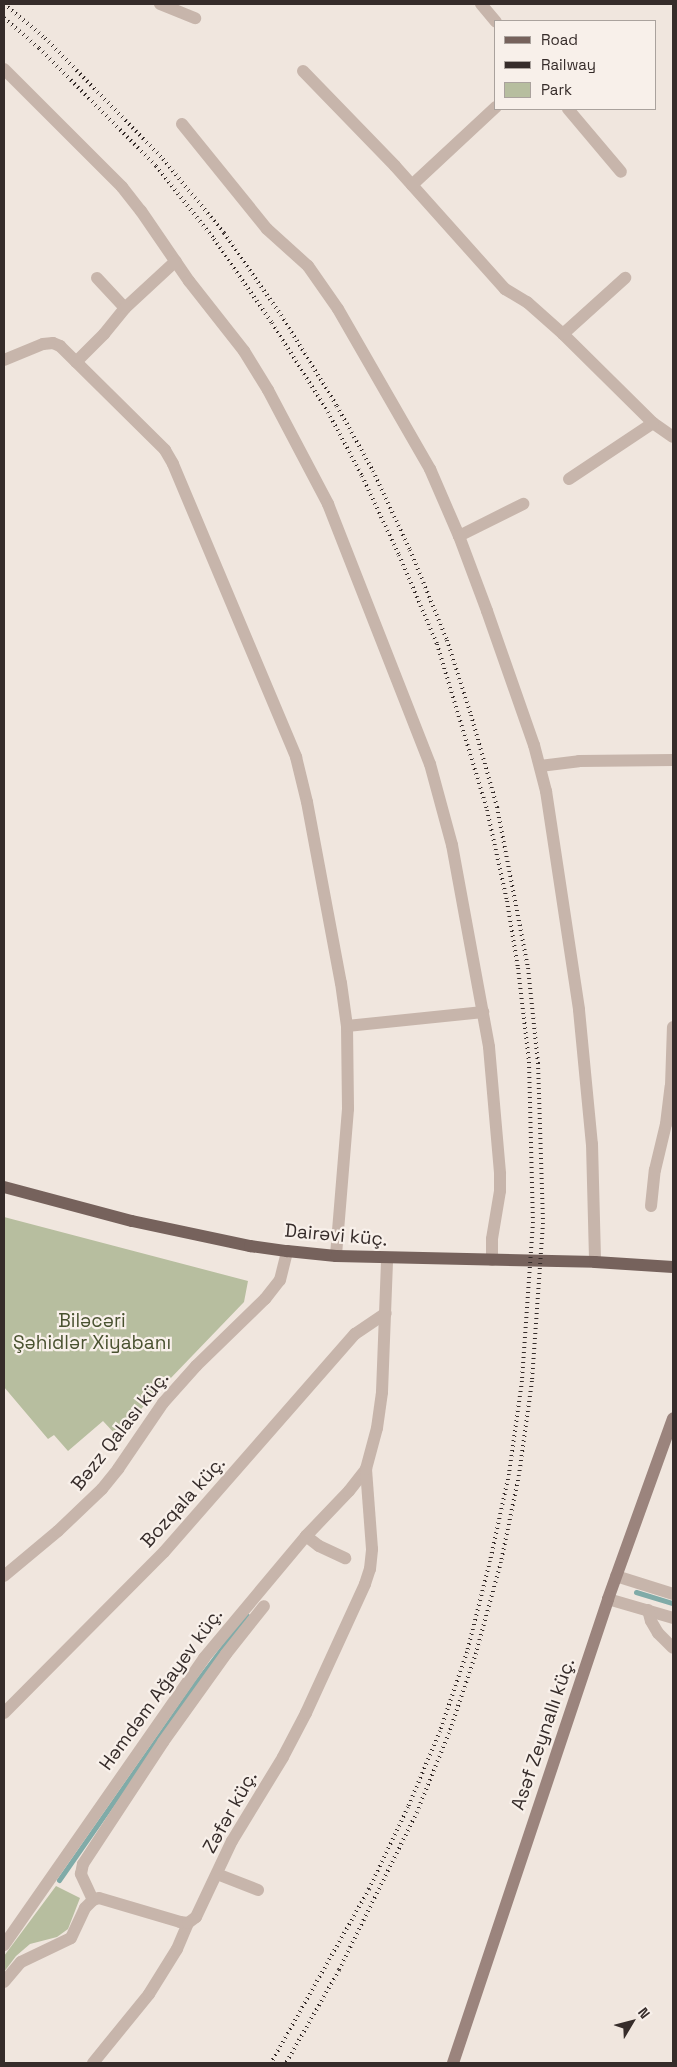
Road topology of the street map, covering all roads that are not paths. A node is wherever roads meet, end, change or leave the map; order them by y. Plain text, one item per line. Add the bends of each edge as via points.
1 (160, 4) edge
2 (481, 4) edge
3 (195, 18) dead end
4 (494, 20) edge
5 (4, 69) edge
6 (303, 71) dead end
7 (494, 109) edge
8 (569, 110) edge
9 (182, 124) dead end
10 (621, 172) dead end
11 (412, 185) junction
12 (176, 261) junction
13 (98, 278) dead end
14 (625, 278) dead end
15 (125, 308) junction
16 (563, 334) junction
17 (4, 360) edge
18 (76, 362) junction
19 (653, 423) junction
20 (673, 437) edge
21 (569, 479) dead end
22 (523, 504) dead end
23 (459, 536) junction
24 (673, 760) edge
25 (540, 766) junction
26 (483, 1012) junction
27 (347, 1026) junction
28 (673, 1027) edge
29 (4, 1187) edge
30 (651, 1206) dead end
31 (287, 1251) junction
32 (336, 1256) junction
33 (387, 1259) junction
34 (492, 1260) junction
35 (595, 1262) junction
36 (673, 1267) edge
37 (386, 1313) junction
38 (673, 1418) edge
39 (366, 1469) junction
40 (306, 1536) junction
41 (345, 1558) dead end
42 (4, 1576) edge
43 (616, 1576) junction
44 (673, 1594) edge
45 (608, 1599) junction
46 (264, 1606) dead end
47 (648, 1610) junction
48 (673, 1618) edge
49 (673, 1648) edge
50 (4, 1713) edge
51 (217, 1874) junction
52 (258, 1890) dead end
53 (93, 1900) junction
54 (188, 1922) junction
55 (4, 1945) edge
56 (4, 1982) edge
57 (93, 2063) edge
58 (453, 2063) edge

1 - 3 street
2 - 4 street
5 - 12 street via 122,187
6 - 11 street
7 - 11 street
8 - 10 street
9 - 23 street via 267,229 308,266 338,309 430,469
11 - 16 street via 505,289 527,302
12 - 15 street
12 - 26 street via 222,320 263,382 328,504 430,764 452,845
13 - 15 street
14 - 16 street
15 - 18 street
16 - 19 street
17 - 18 street via 53,343
18 - 27 street via 151,435 173,464 278,711 296,757 307,802
19 - 20 street
19 - 21 street
22 - 23 street
23 - 25 street
24 - 25 street via 579,761
25 - 35 street via 579,1010 592,1144
26 - 27 street
26 - 34 street via 500,1174
27 - 32 street via 348,1109
28 - 30 street via 671,1086
29 - 31 main road, Dairəvi küç. via 132,1221
31 - 32 main road, Dairəvi küç.
31 - 42 street, Bəzz Qalası küç. via 280,1280 163,1403 102,1489
32 - 33 main road, Dairəvi küç.
33 - 34 main road, Dairəvi küç.
33 - 37 street
34 - 35 main road, Dairəvi küç.
35 - 36 main road, Dairəvi küç.
37 - 39 street via 380,1414
37 - 50 street, Bozqala küç. via 355,1334 164,1552
38 - 43 main road, Asəf Zeynallı küç.
39 - 40 street, Həmdəm Ağayev küç.
39 - 51 street, Zəfər küç. via 371,1562 365,1584 306,1713 232,1841
40 - 41 street
40 - 55 street, Həmdəm Ağayev küç. via 204,1658
43 - 44 street
43 - 45 main road, Asəf Zeynallı küç.
45 - 47 street
45 - 58 main road, Asəf Zeynallı küç.
46 - 53 street via 163,1742 83,1864 81,1874
47 - 48 street
47 - 49 street via 658,1633
51 - 52 street
51 - 54 street, Zəfər küç. via 200,1911
53 - 54 street via 104,1898
53 - 56 street via 85,1908 71,1938 21,1962
54 - 57 street, Zəfər küç. via 177,1949 149,1994

